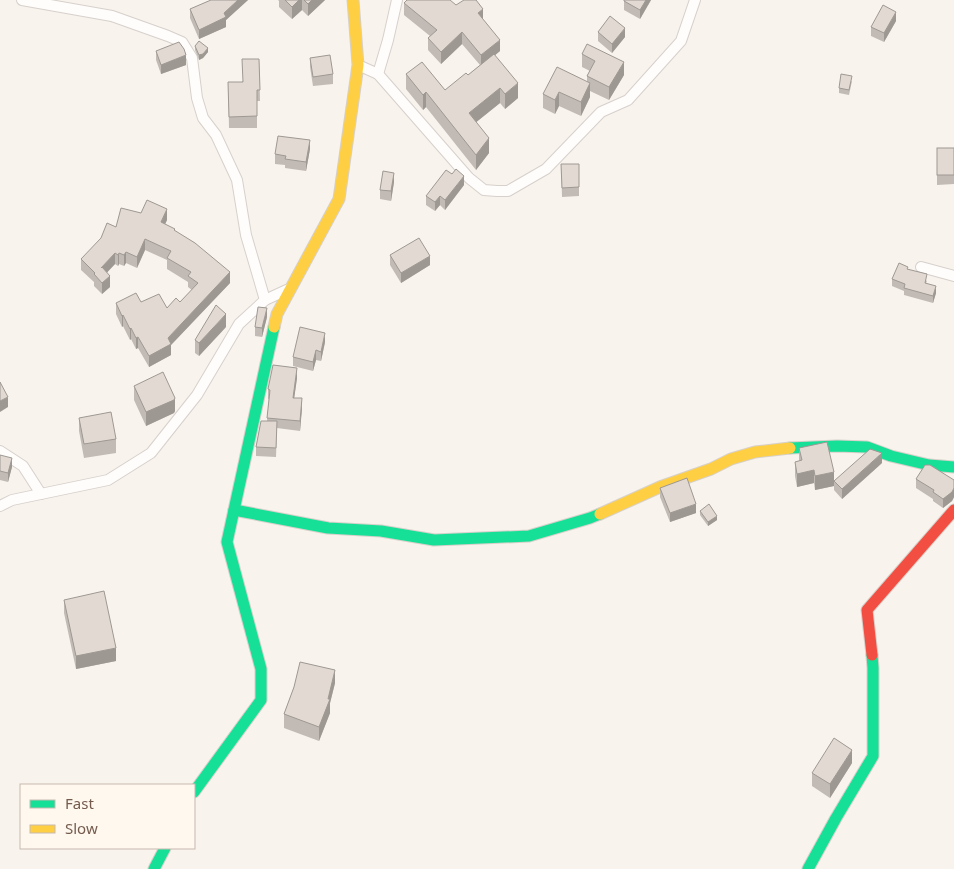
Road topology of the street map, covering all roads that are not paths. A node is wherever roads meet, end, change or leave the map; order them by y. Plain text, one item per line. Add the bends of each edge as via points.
1 (22, 0) edge
2 (353, 0) edge
3 (397, 0) edge
4 (695, 0) edge
5 (358, 65) junction
6 (378, 74) junction
7 (922, 267) dead end
8 (954, 276) edge
9 (291, 288) junction
10 (265, 300) junction
11 (0, 451) edge
12 (954, 467) edge
13 (41, 494) junction
14 (0, 506) edge
15 (234, 510) junction
16 (954, 510) edge
17 (195, 791) edge
18 (164, 849) edge
19 (154, 869) edge
20 (808, 869) edge

1 - 10 street via 112,16 182,42 192,58 203,118 216,135 236,180 246,236
2 - 5 street
3 - 6 street
4 - 6 street via 682,41 628,100 601,112 546,169 508,190 484,190 469,178
5 - 6 street
5 - 9 street via 338,199
7 - 8 street
9 - 10 street
9 - 15 street via 277,314
10 - 13 street via 238,324 197,395 151,453 108,480
11 - 13 street via 23,466
12 - 15 street via 929,465 867,447 804,447 755,452 660,487 590,518 529,536 434,540 381,531 328,528
13 - 14 street
15 - 17 street via 227,542 262,669 262,700
16 - 20 street via 867,610 873,668 873,756
18 - 19 street

